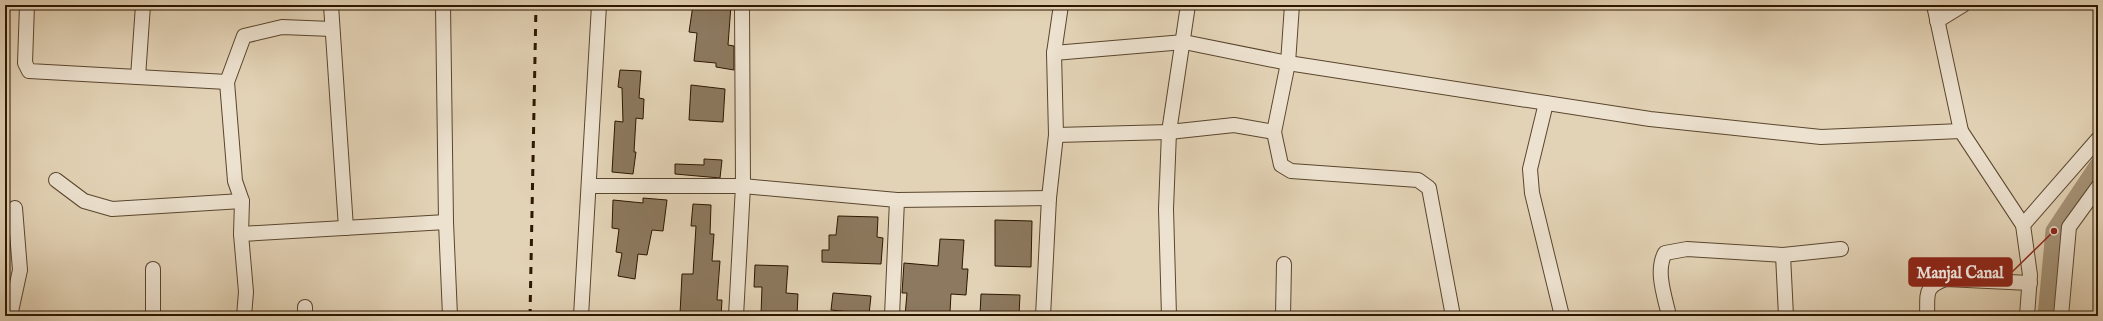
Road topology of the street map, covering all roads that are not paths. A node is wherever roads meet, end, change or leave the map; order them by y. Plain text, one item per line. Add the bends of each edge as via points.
1 (27, 5) edge
2 (143, 5) edge
3 (331, 5) edge
4 (443, 5) edge
5 (599, 5) edge
6 (742, 5) edge
7 (1061, 5) edge
8 (1188, 5) edge
9 (1292, 5) edge
10 (1934, 5) edge
11 (1963, 5) edge
12 (1937, 21) junction
13 (332, 29) junction
14 (1184, 42) junction
15 (1054, 53) junction
16 (1288, 63) junction
17 (138, 77) junction
18 (227, 82) junction
19 (1546, 103) junction
20 (1961, 131) junction
21 (1169, 132) junction
22 (1274, 132) junction
23 (1056, 135) junction
24 (2098, 139) edge
25 (56, 180) dead end
26 (590, 186) junction
27 (743, 186) junction
28 (2098, 187) edge
29 (1049, 198) junction
30 (897, 200) junction
31 (242, 201) junction
32 (15, 208) dead end
33 (446, 222) junction
34 (2023, 225) junction
35 (346, 228) junction
36 (241, 234) junction
37 (1841, 249) dead end
38 (1783, 255) junction
39 (1284, 264) dead end
40 (153, 269) dead end
41 (2030, 283) junction
42 (10, 316) edge
43 (153, 316) edge
44 (244, 316) edge
45 (450, 316) edge
46 (581, 316) edge
47 (736, 316) edge
48 (892, 316) edge
49 (1043, 316) edge
50 (1169, 316) edge
51 (1283, 316) edge
52 (1453, 316) edge
53 (1562, 316) edge
54 (1669, 316) edge
55 (1786, 316) edge
56 (1926, 316) edge
57 (2027, 316) edge
58 (2061, 316) edge

1 - 17 street via 25,63 29,71
2 - 17 street
3 - 13 street
4 - 33 street
5 - 26 street
6 - 27 street
7 - 15 street
8 - 14 street
9 - 16 street
10 - 12 street
11 - 12 street
12 - 20 street
13 - 18 street via 282,26 244,36
13 - 35 street
14 - 15 street
14 - 16 street
14 - 21 street
15 - 23 street
16 - 19 street
16 - 22 street
17 - 18 street
18 - 31 street via 235,181
19 - 20 street via 1650,119 1821,138
19 - 53 street via 1530,170 1532,193
20 - 34 street
21 - 22 street via 1234,125
21 - 23 street
21 - 50 street via 1166,209
22 - 52 street via 1281,165 1291,171 1418,180 1428,188
23 - 29 street
24 - 34 street
25 - 31 street via 84,201 112,209
26 - 27 street
26 - 46 street
27 - 30 street
27 - 47 street
28 - 58 street via 2069,227
29 - 30 street
29 - 49 street
30 - 48 street
31 - 36 street
32 - 42 street via 20,270
33 - 35 street
33 - 45 street
34 - 41 street
35 - 36 street
36 - 44 street via 246,292
37 - 38 street
38 - 54 street via 1688,249 1665,253 1661,260 1662,283
38 - 55 street
39 - 51 street
40 - 43 street
41 - 56 street via 1946,279 1933,283 1928,292
41 - 57 street

